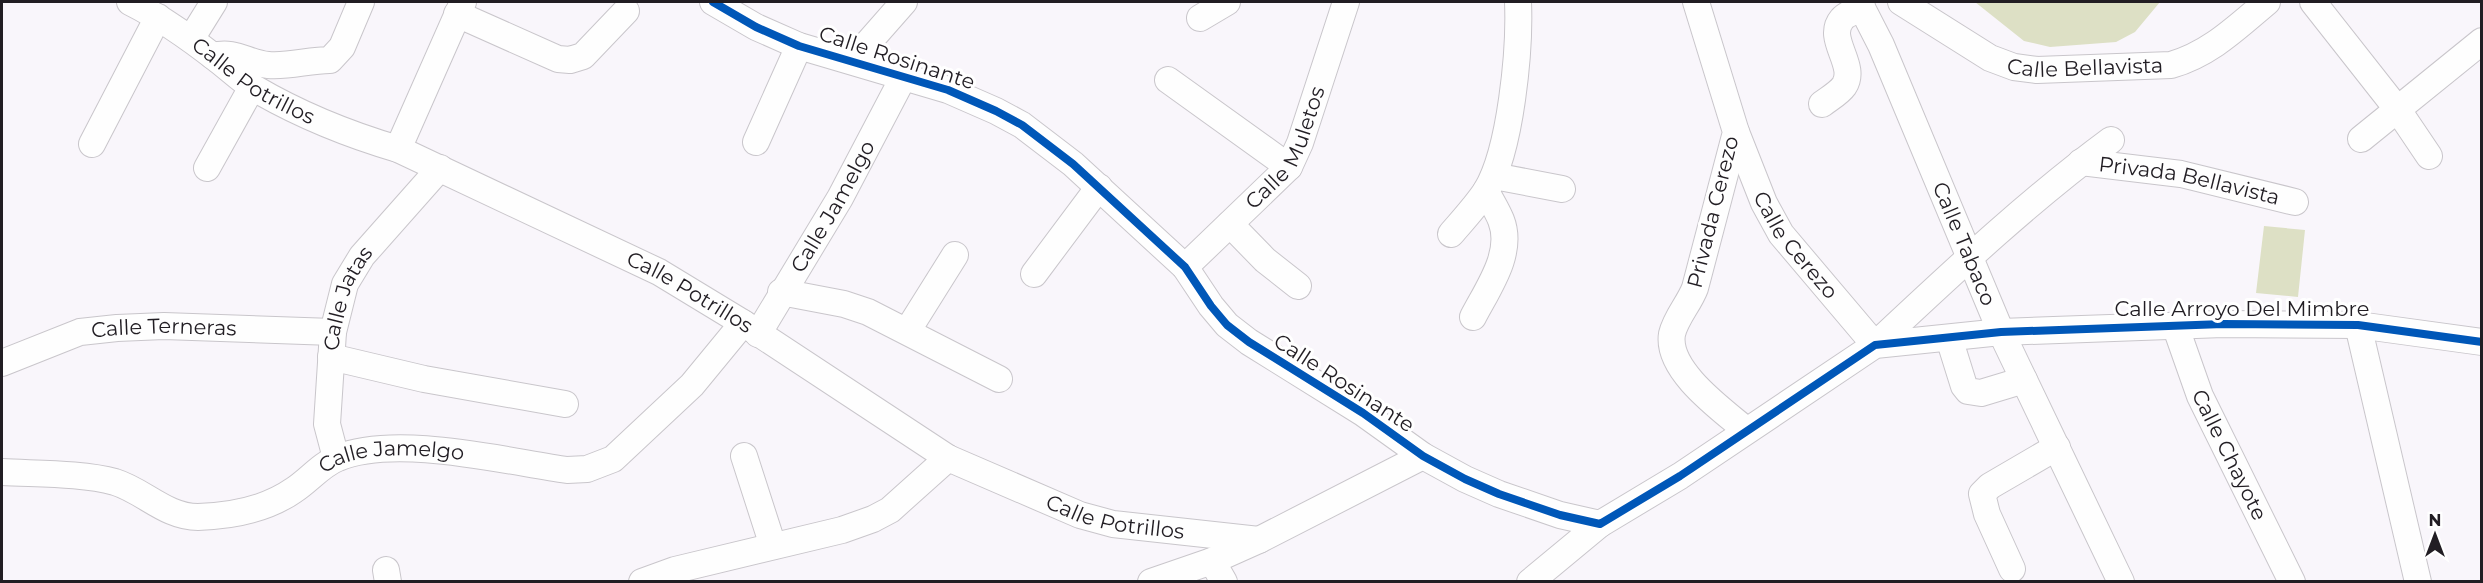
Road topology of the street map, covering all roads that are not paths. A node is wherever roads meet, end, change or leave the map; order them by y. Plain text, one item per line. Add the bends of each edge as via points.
1 (130, 2) edge
2 (214, 2) edge
3 (361, 2) edge
4 (713, 2) edge
5 (904, 2) edge
6 (1227, 2) edge
7 (1346, 2) edge
8 (1518, 2) edge
9 (1696, 2) edge
10 (1901, 2) edge
11 (2267, 2) edge
12 (2313, 2) edge
13 (1861, 4) edge
14 (460, 8) edge
15 (626, 11) dead end
16 (158, 17) junction
17 (1200, 18) dead end
18 (191, 39) junction
19 (2481, 41) edge
20 (799, 46) junction
21 (213, 56) junction
22 (853, 60) junction
23 (904, 75) junction
24 (1168, 80) dead end
25 (252, 87) junction
26 (1822, 104) dead end
27 (2398, 110) junction
28 (1736, 132) junction
29 (2361, 139) dead end
30 (2111, 140) dead end
31 (756, 142) dead end
32 (92, 144) dead end
33 (398, 148) junction
34 (2429, 156) dead end
35 (2081, 162) junction
36 (1289, 167) junction
37 (207, 168) dead end
38 (441, 168) junction
39 (1490, 183) junction
40 (1099, 187) junction
41 (1562, 189) dead end
42 (2295, 202) dead end
43 (1230, 224) junction
44 (1451, 234) dead end
45 (955, 255) dead end
46 (1969, 258) junction
47 (1185, 267) junction
48 (1034, 274) dead end
49 (1298, 286) dead end
50 (781, 292) junction
51 (1473, 317) dead end
52 (2175, 325) junction
53 (2358, 325) junction
54 (751, 329) junction
55 (908, 330) junction
56 (2001, 332) junction
57 (1949, 338) junction
58 (2481, 342) edge
59 (332, 345) junction
60 (1875, 345) junction
61 (2, 363) edge
62 (999, 379) dead end
63 (2024, 380) junction
64 (564, 404) dead end
65 (1746, 430) junction
66 (2057, 447) junction
67 (744, 456) dead end
68 (1423, 456) junction
69 (336, 458) junction
70 (948, 458) junction
71 (2, 472) edge
72 (1600, 524) junction
73 (1259, 540) junction
74 (773, 546) junction
75 (2012, 569) dead end
76 (1218, 571) edge
77 (677, 576) edge
78 (1544, 577) edge
79 (642, 582) edge
80 (1151, 582) edge
81 (2121, 582) edge
82 (2292, 582) edge
83 (2418, 582) edge

1 - 16 street, Calle Potrillos
2 - 18 street
3 - 21 street via 339,52 330,60 268,65 235,54
4 - 20 street, Calle Rosinante
5 - 22 street
6 - 17 street
7 - 36 street, Calle Muletos
8 - 39 street via 1511,107
9 - 28 street, Privada Cerezo
10 - 11 street, Calle Bellavista via 1990,58 2037,70 2171,65 2189,60 2212,48
12 - 27 street
13 - 26 street via 1842,18 1838,26 1848,79 1843,88
13 - 46 street, Calle Tabaco
14 - 15 street via 558,59 570,60 583,56
14 - 33 street
16 - 18 street, Calle Potrillos
16 - 32 street
18 - 21 street, Calle Potrillos
19 - 27 street
20 - 22 street, Calle Rosinante
20 - 31 street
21 - 25 street, Calle Potrillos
22 - 23 street, Calle Rosinante
23 - 40 street, Calle Rosinante via 948,90 1022,125
23 - 50 street, Calle Jamelgo via 840,198
24 - 36 street
25 - 33 street, Calle Potrillos via 352,136
25 - 37 street
27 - 29 street
27 - 34 street
28 - 60 street, Calle Cerezo via 1780,234
28 - 65 street, Privada Cerezo via 1695,288 1677,320 1671,342 1686,375
30 - 35 street
33 - 38 street, Calle Potrillos
35 - 42 street, Privada Bellavista via 2181,174
35 - 46 street
36 - 43 street, Calle Muletos
38 - 54 street, Calle Potrillos via 659,272
38 - 59 street, Calle Jatas via 362,256 345,284
39 - 41 street
39 - 44 street
39 - 51 street via 1505,242 1500,263
40 - 47 street, Calle Rosinante
40 - 48 street
43 - 47 street, Calle Muletos
43 - 49 street via 1265,260
45 - 55 street
46 - 56 street, Calle Tabaco
46 - 60 street
47 - 68 street, Calle Rosinante via 1227,325
50 - 54 street, Calle Jamelgo
50 - 55 street via 844,304
52 - 53 street, Calle Arroyo Del Mimbre
52 - 56 street, Calle Arroyo Del Mimbre
52 - 82 street, Calle Chayote via 2200,396
53 - 58 street, Calle Arroyo Del Mimbre
53 - 83 street
54 - 69 street, Calle Jamelgo via 613,459 587,469 567,470 408,447 375,449
54 - 70 street, Calle Potrillos
55 - 62 street
56 - 57 street
56 - 63 street, Calle Tabaco
57 - 60 street
57 - 63 street via 1968,391 1981,393
59 - 61 street, Calle Terneras via 164,326 80,332
59 - 64 street, Calle Terneras via 424,379
59 - 69 street, Calle Jatas via 327,424
60 - 65 street
63 - 66 street, Calle Tabaco
65 - 72 street
66 - 75 street via 1990,486 1983,494 1987,514
66 - 81 street, Calle Tabaco
67 - 74 street
68 - 72 street, Calle Rosinante via 1500,494
68 - 73 street
69 - 71 street, Calle Jamelgo via 273,503 236,513 196,517 170,511 117,483
70 - 73 street, Calle Potrillos via 1080,515 1113,524
70 - 74 street via 890,510 873,519
72 - 78 street
73 - 76 street
74 - 77 street
76 - 80 street
77 - 79 street

